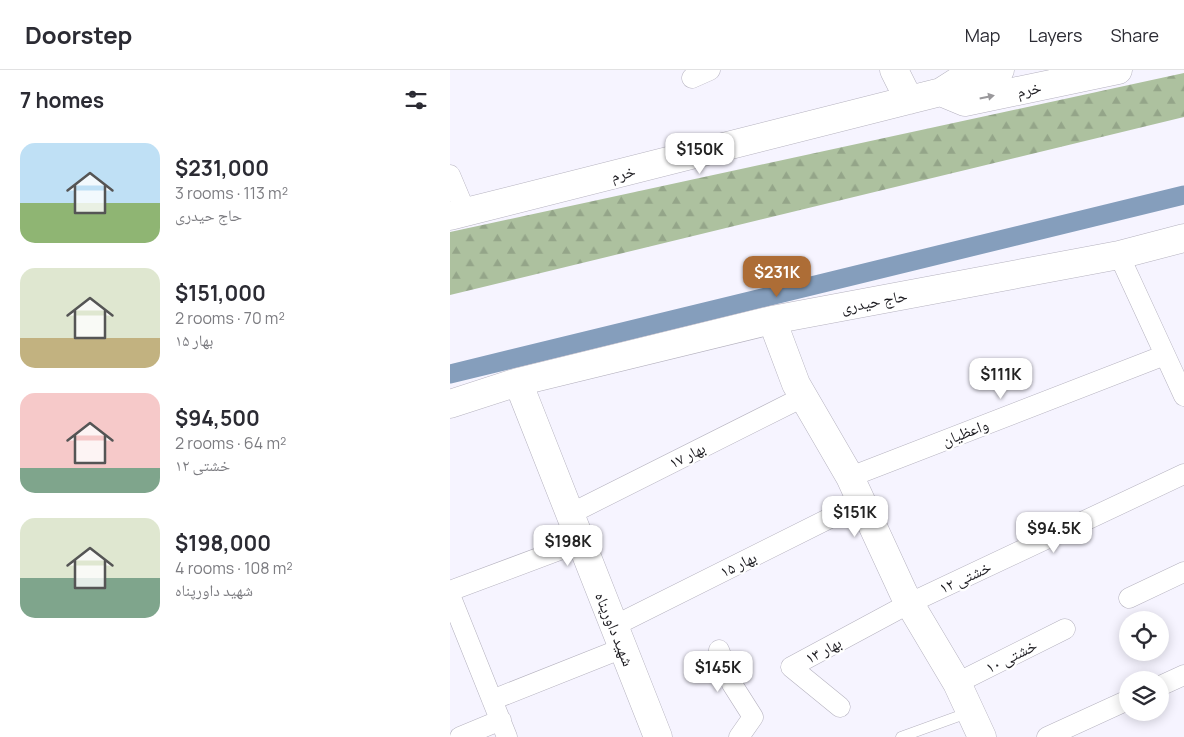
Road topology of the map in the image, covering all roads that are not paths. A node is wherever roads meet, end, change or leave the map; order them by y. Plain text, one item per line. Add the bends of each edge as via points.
1 (894, 70) edge
2 (1000, 70) edge
3 (1118, 70) edge
4 (941, 92) junction
5 (909, 100) junction
6 (450, 175) edge
7 (458, 214) edge
8 (1184, 238) edge
9 (1119, 255) junction
10 (772, 320) junction
11 (1165, 355) junction
12 (518, 382) junction
13 (1184, 396) edge
14 (803, 397) junction
15 (450, 404) edge
16 (1184, 474) edge
17 (850, 477) junction
18 (862, 502) junction
19 (570, 514) junction
20 (581, 542) junction
21 (1184, 572) edge
22 (451, 598) edge
23 (1129, 598) dead end
24 (910, 603) junction
25 (1065, 629) dead end
26 (618, 637) junction
27 (720, 650) dead end
28 (1184, 675) edge
29 (1169, 682) edge
30 (957, 683) junction
31 (492, 700) junction
32 (1119, 704) edge
33 (840, 707) dead end
34 (971, 712) junction
35 (504, 729) edge
36 (460, 737) edge
37 (658, 737) edge
38 (739, 737) edge
39 (901, 737) edge
40 (982, 737) edge
41 (1047, 737) edge

1 - 5 street
2 - 4 street, خرم via 964,78
4 -> 3 street, خرم via 965,102
4 - 5 street, خرم
5 - 7 street, خرم
6 - 7 street
8 - 9 street, حاج حیدری
9 - 10 street, حاج حیدری
9 - 11 street
10 - 12 street, حاج حیدری
10 - 14 street
11 - 13 street
11 - 17 street, واعظیان
12 - 15 street, حاج حیدری
12 - 19 street, شهید داورپناه
14 - 17 street
14 - 19 street, بهار ۱۷
16 - 24 street, خشتی ۱۲
17 - 18 street
18 - 24 street
18 - 26 street, بهار ۱۵
19 - 20 street, شهید داورپناه
20 - 22 street
20 - 26 street, شهید داورپناه
21 - 23 street
22 - 31 street
24 - 30 street
24 - 33 street, بهار ۱۳ via 792,666
25 - 30 street, خشتی ۱۰
26 - 31 street, بهار ۱۵
26 - 37 street, شهید داورپناه
27 - 38 street via 732,684 753,717
28 - 29 street
30 - 34 street
31 - 35 street
32 - 41 street
34 - 39 lane
34 - 40 street
35 - 36 street

